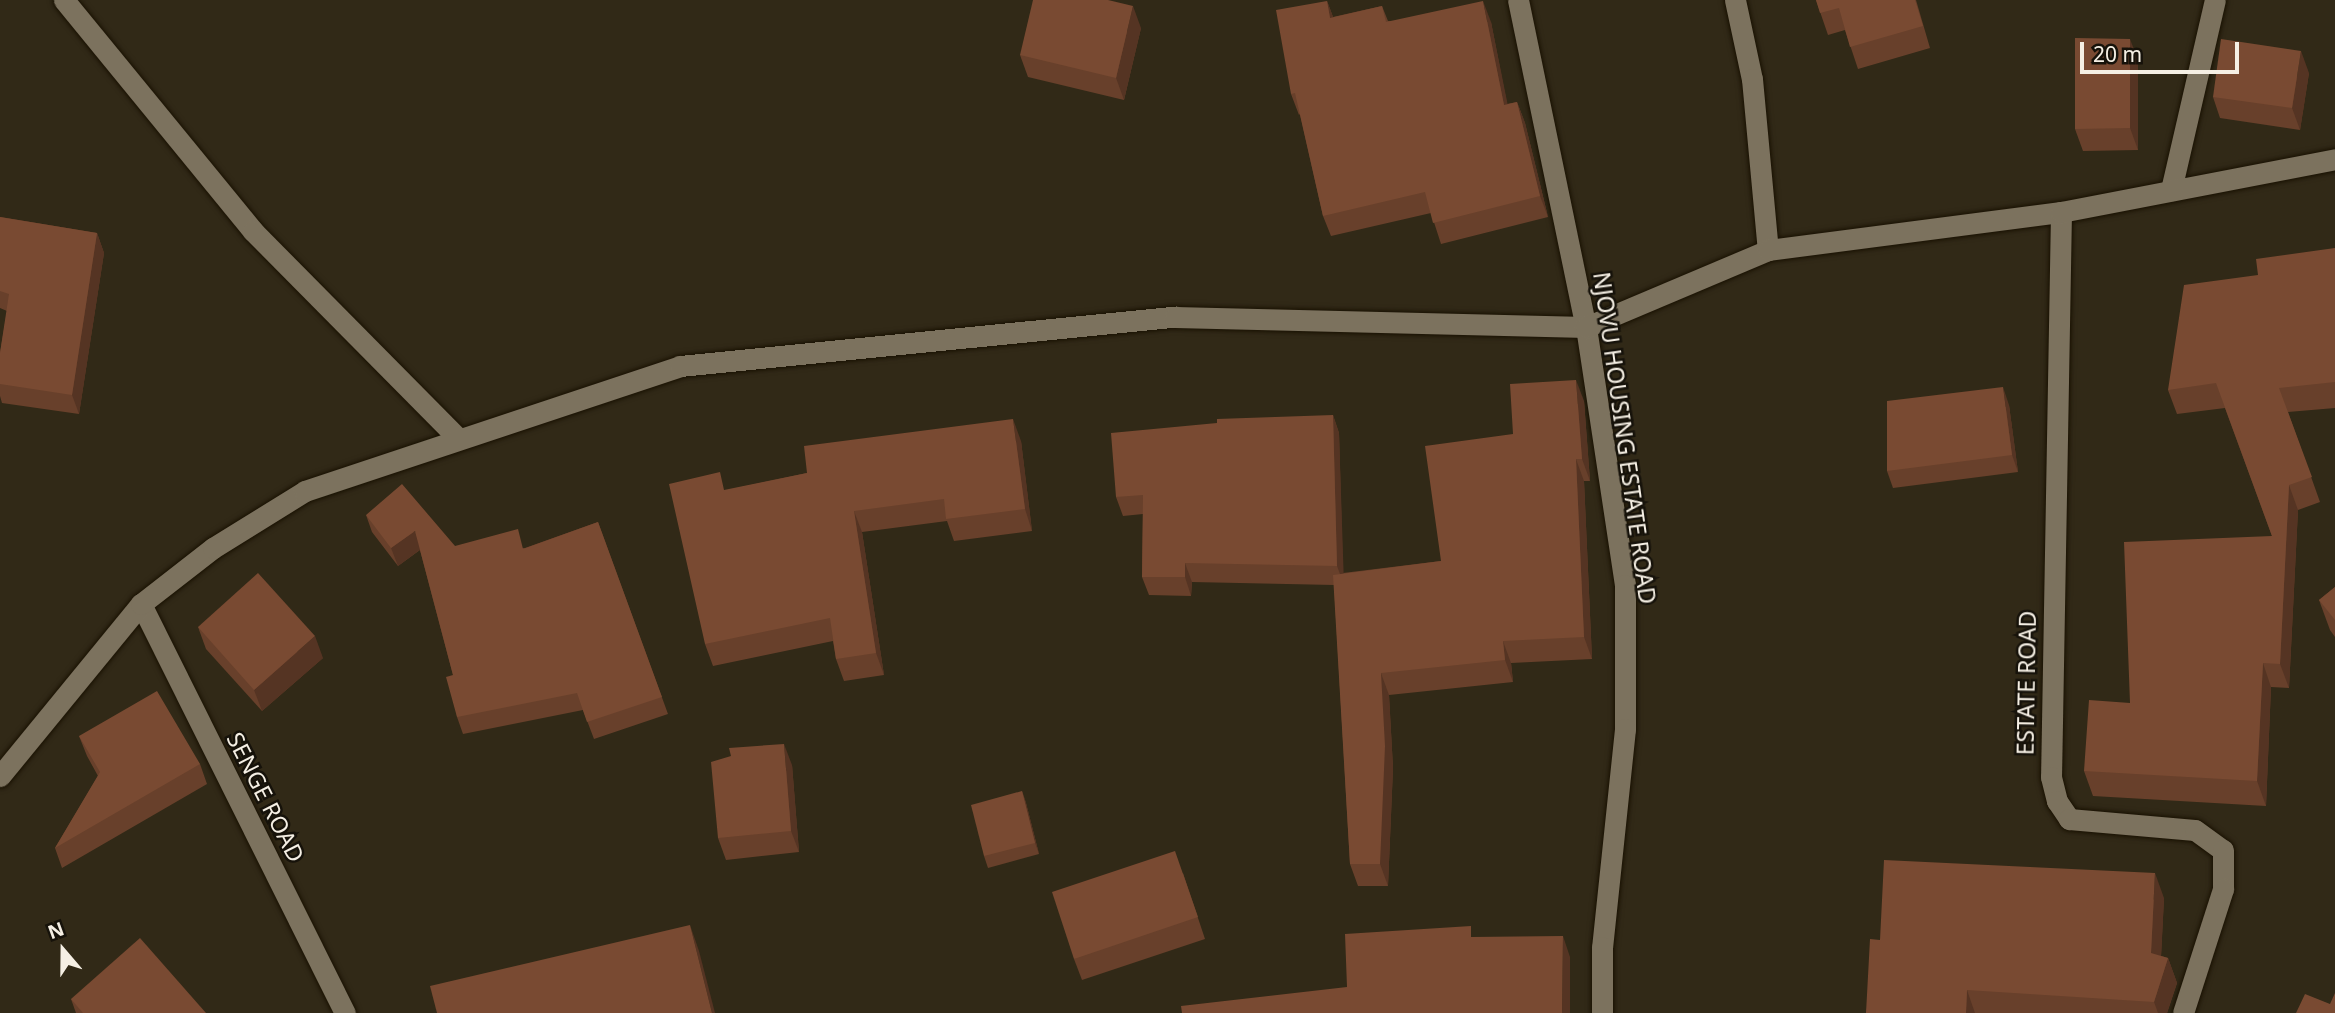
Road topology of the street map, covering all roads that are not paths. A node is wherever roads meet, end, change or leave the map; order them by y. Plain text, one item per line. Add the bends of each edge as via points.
1 (64, 0) edge
2 (1518, 0) edge
3 (1735, 0) edge
4 (2215, 0) edge
5 (2335, 159) edge
6 (2171, 190) junction
7 (2061, 212) junction
8 (1768, 250) junction
9 (1586, 327) junction
10 (457, 437) junction
11 (141, 604) junction
12 (0, 776) edge
13 (345, 1013) edge
14 (1602, 1013) edge
15 (2183, 1013) edge

1 - 10 street via 253,230
2 - 9 street, NJOVU HOUSING ESTATE ROAD
3 - 8 street via 1752,79
4 - 6 street
5 - 6 street
6 - 7 street
7 - 8 street
7 - 15 street, ESTATE ROAD via 2051,777 2057,802 2069,819 2195,830 2223,850 2223,889
8 - 9 street
9 - 10 street via 1147,319 680,366
9 - 14 street, NJOVU HOUSING ESTATE ROAD via 1625,586 1625,729 1602,947
10 - 11 street via 305,491 213,548
11 - 12 street
11 - 13 street, SENGE ROAD

